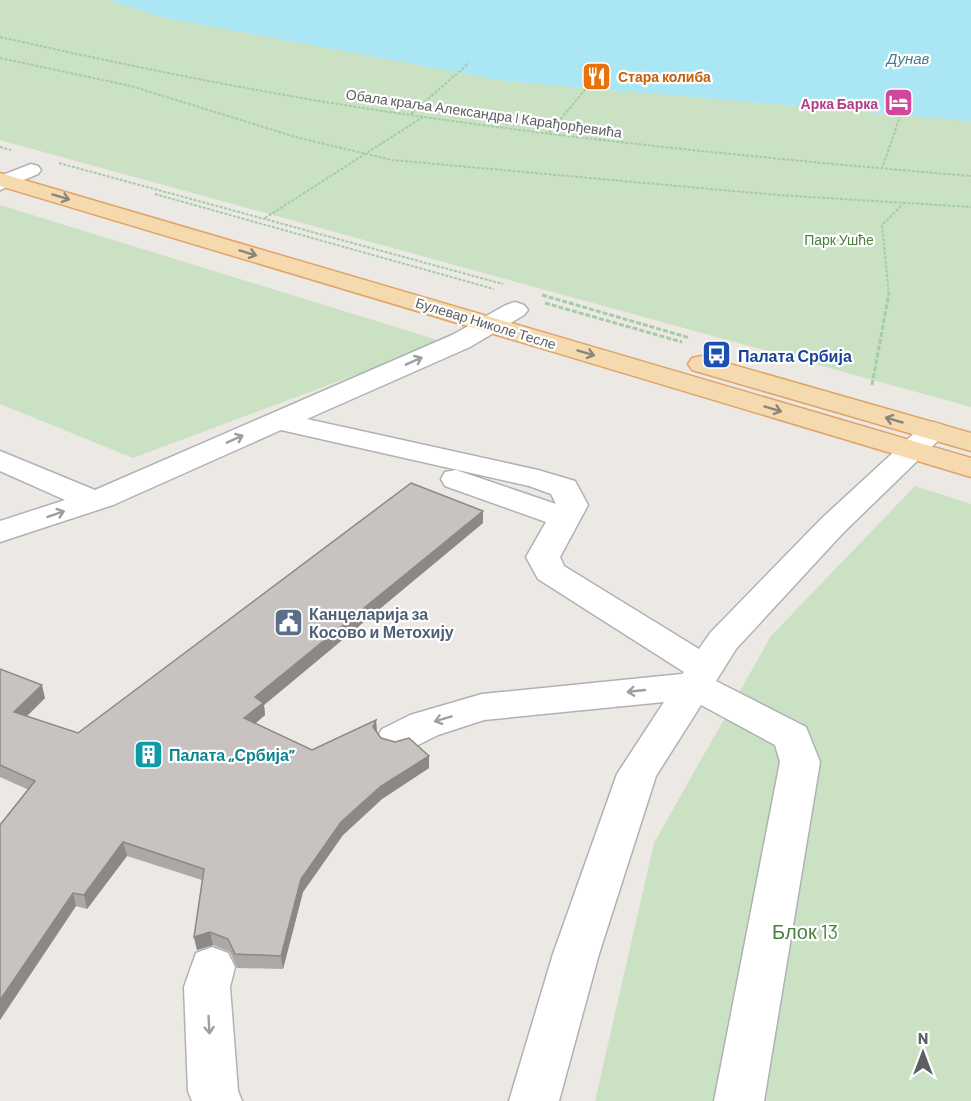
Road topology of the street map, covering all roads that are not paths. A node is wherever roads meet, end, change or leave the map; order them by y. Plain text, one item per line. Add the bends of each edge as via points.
1 (5, 168) edge
2 (31, 170) joint
3 (510, 297) junction
4 (489, 324) junction
5 (278, 420) junction
6 (923, 441) junction
7 (971, 442) edge
8 (0, 460) edge
9 (971, 468) edge
10 (94, 501) junction
11 (0, 532) edge
12 (700, 677) junction
13 (396, 739) edge
14 (212, 967) dead end
15 (217, 1101) edge
16 (534, 1101) edge
17 (739, 1101) edge

1 - 2 lane
1 -> 4 main road, Булевар Николе Тесле
2 - 3 main road, Булевар Николе Тесле
3 - 4 lane
6 -> 3 main road, Булевар Николе Тесле
5 -> 4 lane via 461,341
4 -> 6 main road, Булевар Николе Тесле
10 -> 5 lane
5 - 12 lane via 564,488 572,505 543,557 550,572
6 - 7 main road, Булевар Николе Тесле
6 - 9 main road, Булевар Николе Тесле
6 - 12 lane via 832,526 723,641
8 - 10 lane
11 -> 10 lane
12 -> 13 lane via 482,707 424,725
12 - 16 lane via 637,774 576,954
12 - 17 lane via 792,736 800,762
14 -> 15 lane via 207,987 213,1091

